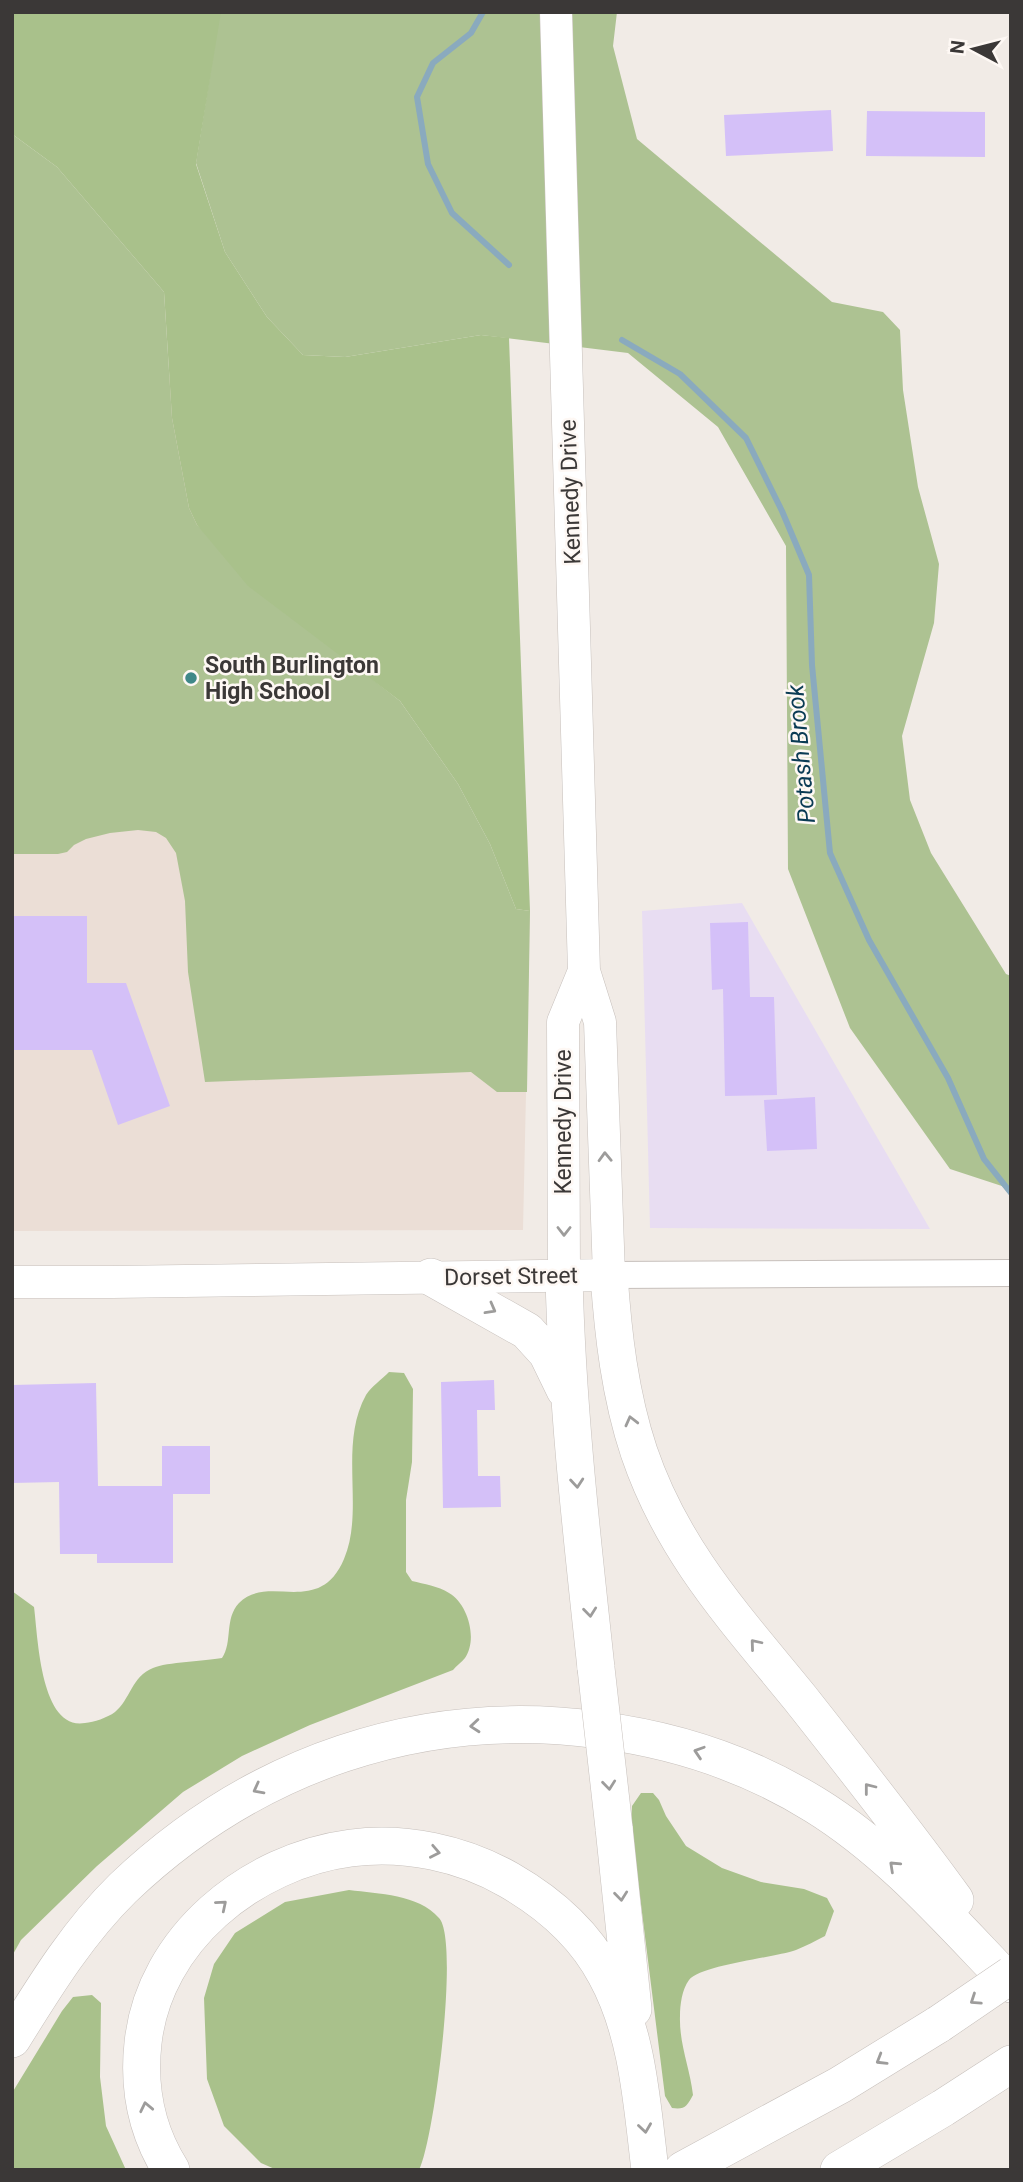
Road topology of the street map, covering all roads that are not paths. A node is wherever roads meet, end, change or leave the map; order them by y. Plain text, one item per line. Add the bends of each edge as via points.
1 (560, 13) edge
2 (584, 971) junction
3 (1011, 1273) edge
4 (609, 1275) junction
5 (564, 1276) junction
6 (432, 1277) junction
7 (12, 1282) edge
8 (572, 1415) junction
9 (1011, 1975) edge
10 (1011, 1983) edge
11 (12, 2039) edge
12 (1011, 2064) edge
13 (639, 2087) junction
14 (171, 2170) edge
15 (650, 2170) edge
16 (683, 2170) edge
17 (839, 2170) edge

1 - 2 main road, Kennedy Drive
4 -> 2 main road, Kennedy Drive via 600,1023
2 -> 5 main road, Kennedy Drive via 563,1022
3 - 4 street, Dorset Street
4 - 5 main road, Dorset Street
10 -> 4 highway via 929,1865 731,1616 679,1540 634,1435
5 - 6 main road, Dorset Street
5 - 8 highway
6 - 7 main road, Dorset Street
6 -> 8 highway via 518,1325 538,1342 560,1378
8 -> 13 highway, bridge
9 -> 16 highway, bridge via 840,2085
10 -> 11 highway via 863,1839 769,1780 702,1753 645,1737 556,1725 481,1725 416,1734 347,1752 258,1789 193,1829 97,1916
12 - 17 highway
14 -> 13 highway via 149,2122 141,2077 144,2033 163,1974 187,1940 234,1895 290,1864 351,1848 390,1846 447,1854 502,1876 554,1910 583,1940 613,1988
13 -> 15 highway

